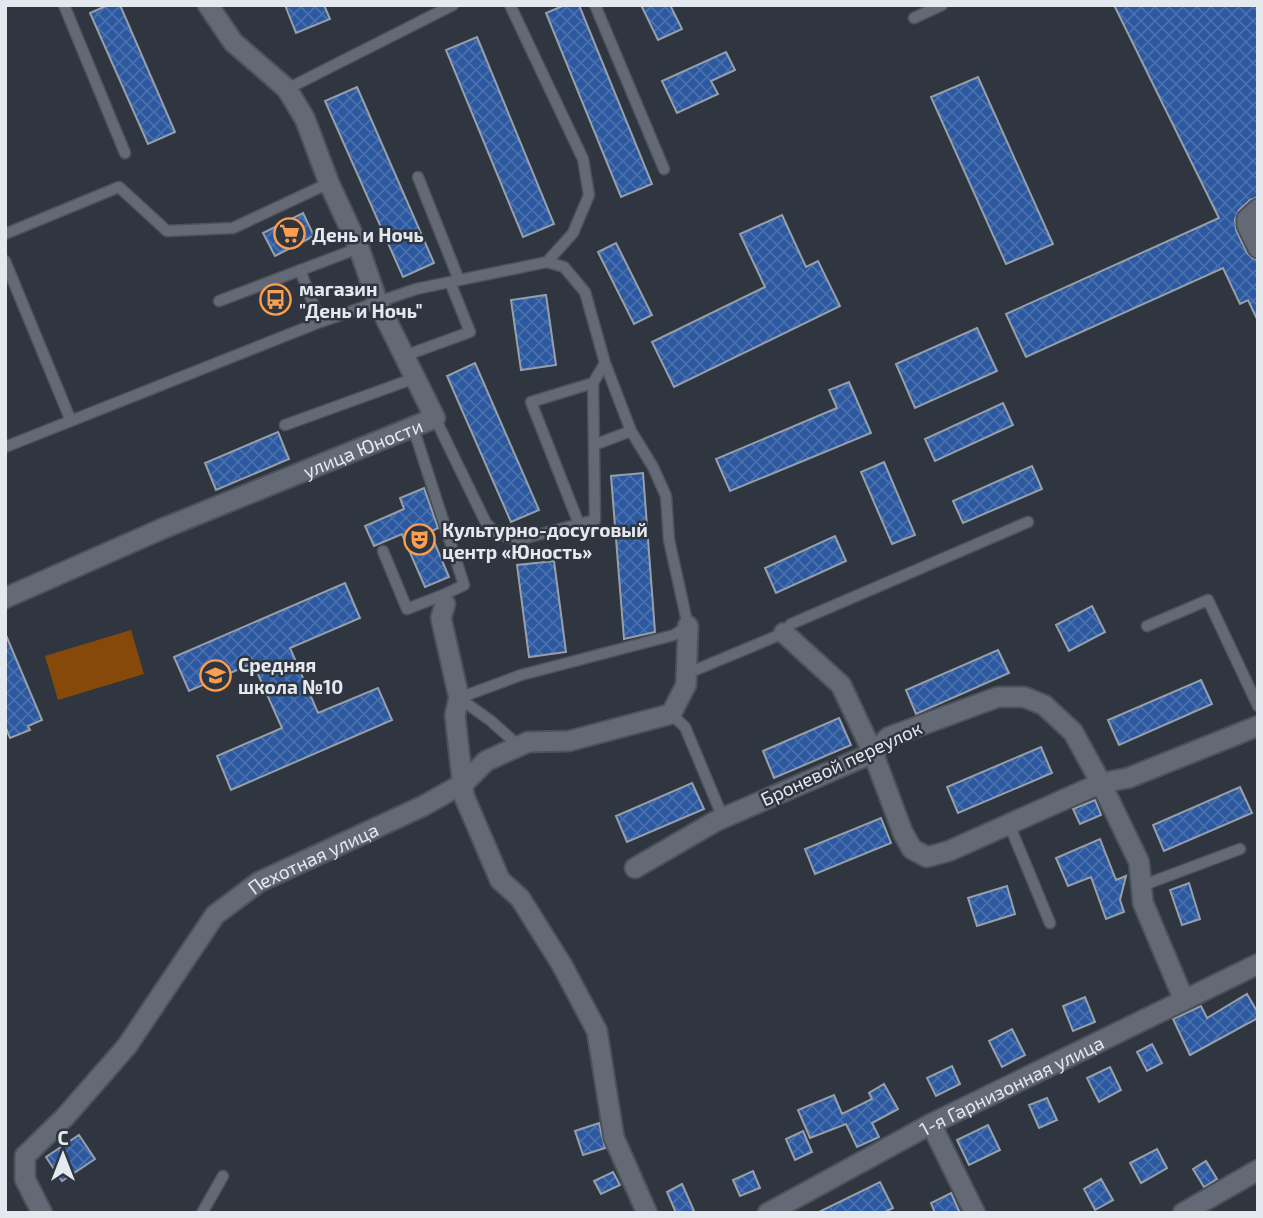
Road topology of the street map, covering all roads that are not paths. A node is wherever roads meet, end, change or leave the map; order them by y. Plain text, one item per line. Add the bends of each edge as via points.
1 (64, 5) edge
2 (208, 5) edge
3 (453, 5) edge
4 (510, 5) edge
5 (595, 5) edge
6 (942, 5) edge
7 (914, 18) dead end
8 (287, 89) junction
9 (125, 153) dead end
10 (664, 169) dead end
11 (418, 177) dead end
12 (329, 183) junction
13 (1258, 209) edge
14 (5, 234) edge
15 (359, 248) junction
16 (1258, 248) edge
17 (5, 261) edge
18 (547, 262) junction
19 (300, 270) junction
20 (454, 281) junction
21 (219, 301) dead end
22 (378, 303) junction
23 (320, 322) junction
24 (404, 356) junction
25 (605, 363) junction
26 (415, 378) junction
27 (593, 383) junction
28 (435, 418) junction
29 (71, 421) junction
30 (285, 425) dead end
31 (413, 427) junction
32 (631, 431) junction
33 (594, 445) junction
34 (5, 447) edge
35 (1028, 523) dead end
36 (579, 524) junction
37 (383, 551) dead end
38 (6, 595) edge
39 (444, 600) junction
40 (688, 626) junction
41 (1147, 626) dead end
42 (784, 633) junction
43 (686, 674) junction
44 (459, 698) junction
45 (1258, 706) edge
46 (671, 714) junction
47 (1258, 726) edge
48 (519, 747) junction
49 (873, 753) junction
50 (464, 783) junction
51 (1101, 783) junction
52 (723, 818) junction
53 (1009, 824) junction
54 (1240, 849) dead end
55 (635, 868) dead end
56 (1141, 886) junction
57 (1050, 923) dead end
58 (1258, 964) edge
59 (1184, 1000) junction
60 (932, 1124) junction
61 (1258, 1170) edge
62 (223, 1176) dead end
63 (42, 1213) edge
64 (202, 1213) edge
65 (647, 1213) edge
66 (768, 1213) edge
67 (975, 1213) edge
68 (1183, 1213) edge

1 - 9 lane
2 - 8 street, улица Юности via 233,42
3 - 8 lane
4 - 18 lane via 583,159 589,195 573,233
5 - 10 lane
6 - 7 lane
8 - 12 street, улица Юности via 305,119
11 - 20 lane
12 - 14 lane via 233,228 167,231 119,187
12 - 15 street, улица Юности
13 - 16 street via 1247,225
15 - 19 lane
15 - 22 street, улица Юности
17 - 29 lane
18 - 20 lane
18 - 25 lane via 564,267 585,292
19 - 21 lane
19 - 23 lane
20 - 22 lane
20 - 24 lane via 470,332
22 - 23 lane
22 - 24 street, улица Юности
23 - 29 lane
24 - 26 street, улица Юности
25 - 27 lane
25 - 32 lane
26 - 28 street, улица Юности
26 - 30 lane
27 - 33 lane
27 - 36 lane via 531,402
28 - 31 street, улица Юности
28 - 36 lane via 486,523 496,534 518,540
29 - 34 lane
31 - 38 street, улица Юности
31 - 39 lane via 464,585
32 - 33 lane
32 - 40 lane via 666,496 669,540
33 - 36 lane via 595,520
35 - 42 lane via 791,624
37 - 39 lane via 407,609
39 - 44 street via 440,618
40 - 43 street
40 - 44 lane via 674,635 522,675
41 - 45 lane via 1208,600
42 - 43 lane
42 - 49 street via 841,685
43 - 46 street via 686,685
44 - 48 lane
44 - 50 street via 455,715
46 - 48 street, Пехотная улица via 569,741 528,742
46 - 52 lane via 685,727
47 - 51 street via 1128,778
48 - 50 street, Пехотная улица via 486,761
49 - 51 street, Броневой переулок via 889,737 998,697 1024,697 1044,705 1073,732
49 - 52 street, Броневой переулок
49 - 53 street via 903,834 912,849 927,857
50 - 63 street, Пехотная улица via 259,882 215,915 127,1046 25,1156 25,1179
50 - 65 street via 464,796 500,880 520,898 597,1031 614,1138
51 - 53 street
51 - 56 street, Броневой переулок via 1139,862
52 - 55 street, Броневой переулок
53 - 57 lane
54 - 56 lane
56 - 59 street, Броневой переулок via 1143,903
58 - 59 street, 1-я Гарнизонная улица
59 - 60 street, 1-я Гарнизонная улица
60 - 66 street, 1-я Гарнизонная улица
60 - 67 street
61 - 68 street
62 - 64 lane

